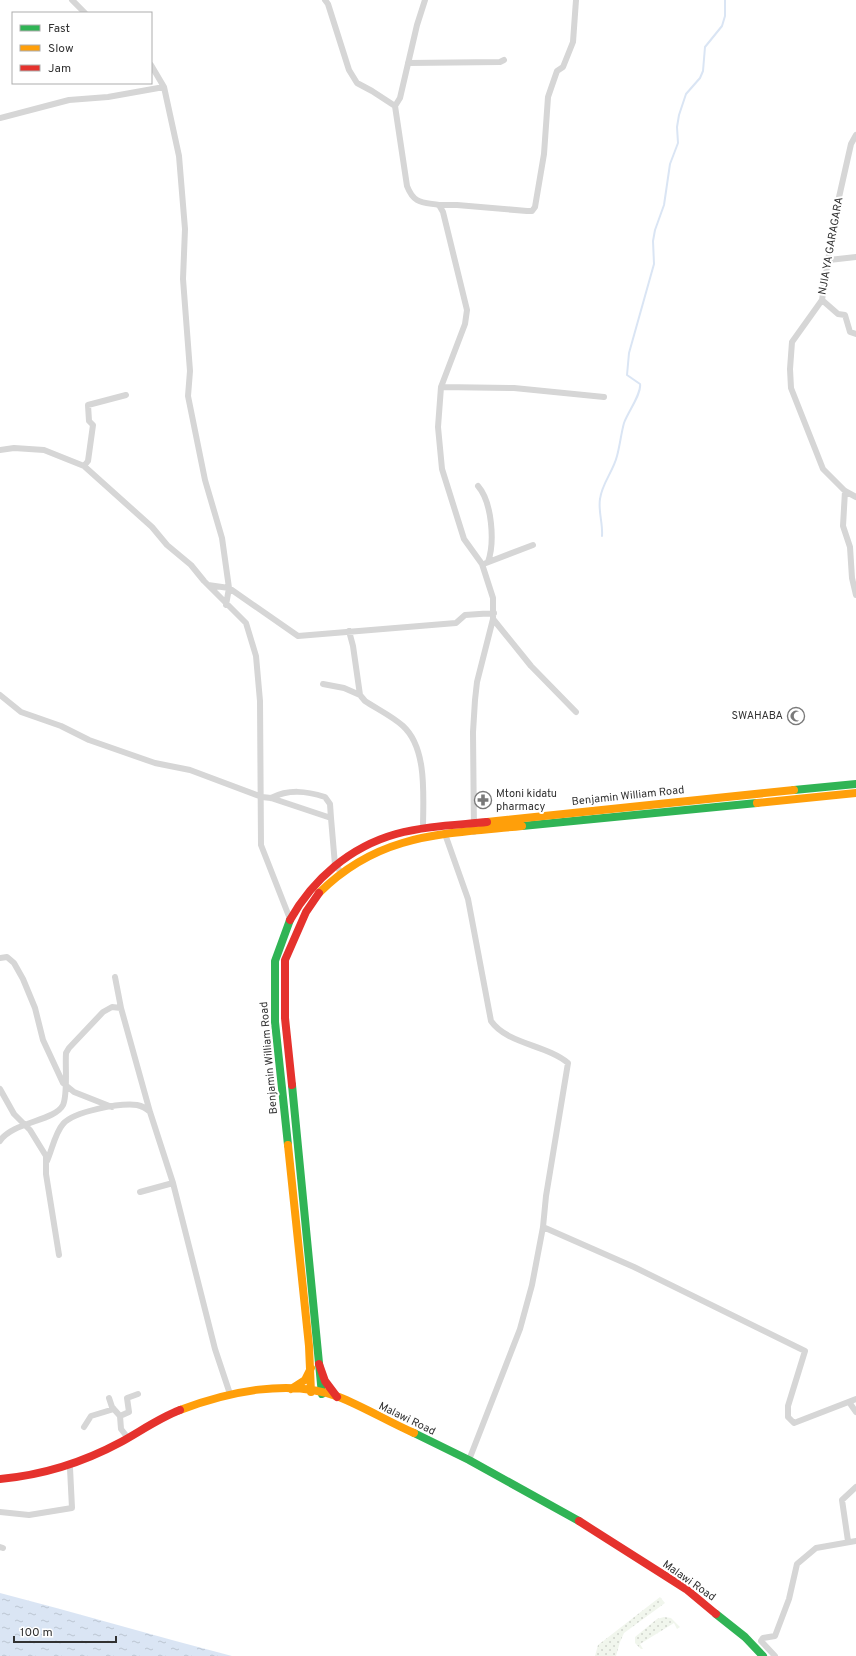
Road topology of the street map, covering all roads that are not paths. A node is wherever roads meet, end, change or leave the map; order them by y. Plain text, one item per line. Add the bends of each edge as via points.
1 (72, 0) edge
2 (325, 0) edge
3 (425, 0) edge
4 (576, 0) edge
5 (84, 12) edge
6 (504, 60) dead end
7 (408, 64) junction
8 (152, 67) edge
9 (164, 87) junction
10 (395, 106) junction
11 (0, 118) edge
12 (856, 135) edge
13 (439, 206) junction
14 (856, 257) edge
15 (829, 260) junction
16 (822, 300) junction
17 (856, 334) edge
18 (441, 387) junction
19 (126, 395) dead end
20 (604, 397) dead end
21 (0, 450) edge
22 (84, 466) junction
23 (478, 486) dead end
24 (845, 491) junction
25 (856, 497) edge
26 (533, 545) dead end
27 (485, 563) junction
28 (208, 585) junction
29 (222, 586) junction
30 (229, 588) junction
31 (856, 595) edge
32 (218, 597) junction
33 (226, 605) junction
34 (494, 616) junction
35 (349, 631) junction
36 (323, 684) dead end
37 (0, 695) edge
38 (360, 695) junction
39 (576, 712) dead end
40 (856, 784) edge
41 (856, 793) edge
42 (262, 797) junction
43 (271, 798) junction
44 (331, 818) junction
45 (474, 827) junction
46 (423, 829) junction
47 (445, 834) junction
48 (335, 865) junction
49 (341, 872) junction
50 (290, 919) junction
51 (0, 958) edge
52 (115, 977) dead end
53 (122, 1008) junction
54 (65, 1086) junction
55 (0, 1089) edge
56 (112, 1107) junction
57 (150, 1112) junction
58 (25, 1125) junction
59 (1, 1139) edge
60 (47, 1161) junction
61 (173, 1183) junction
62 (140, 1192) dead end
63 (543, 1227) junction
64 (59, 1255) dead end
65 (319, 1364) junction
66 (311, 1368) junction
67 (291, 1388) junction
68 (311, 1392) junction
69 (138, 1394) dead end
70 (230, 1394) junction
71 (322, 1394) junction
72 (109, 1398) dead end
73 (338, 1398) junction
74 (856, 1399) edge
75 (849, 1402) junction
76 (114, 1409) junction
77 (856, 1412) edge
78 (120, 1416) junction
79 (84, 1427) dead end
80 (128, 1438) junction
81 (469, 1460) junction
82 (70, 1468) junction
83 (0, 1479) edge
84 (856, 1487) edge
85 (0, 1512) edge
86 (856, 1541) edge
87 (848, 1542) junction
88 (763, 1656) edge
89 (775, 1656) edge

1 - 5 street
2 - 10 street via 349,70 357,84
3 - 7 street
4 - 13 street via 572,42 563,67 557,71 548,97 544,154 535,207 532,211 527,211 457,205
6 - 7 street
7 - 10 street via 400,98
8 - 9 street
9 - 11 street via 108,97 69,100
9 - 30 street via 179,156 184,222 183,279 190,371 188,396 205,480 222,538
10 - 13 street via 411,195 415,200
12 - 15 street, NJIA YA GARAGARA via 851,144 835,215
13 - 18 street via 446,218 467,310 465,324
14 - 15 street
15 - 16 street, NJIA YA GARAGARA
16 - 17 street via 838,314 845,315 850,332
16 - 24 street, NJIA YA GARAGARA via 792,342 791,388 824,468
18 - 20 street via 514,388
18 - 27 street via 438,427 442,469 464,539
19 - 22 street via 88,405 93,425 88,461
21 - 22 street via 44,450
22 - 28 street via 152,527
23 - 27 street via 487,500 492,547
24 - 25 street, NJIA YA GARAGARA
24 - 31 street via 843,526 850,547
26 - 27 street
27 - 34 street via 493,598
28 - 29 street
28 - 32 street
29 - 30 street
29 - 32 street
30 - 33 street
30 - 35 street via 298,636
32 - 33 street
33 - 42 street via 246,623 256,656 260,701
34 - 35 street via 465,615 456,623
34 - 39 street via 531,666
34 - 45 street via 477,682 475,700
35 - 38 street
36 - 38 street via 344,688
37 - 42 street via 21,712 61,726 88,740 155,763 190,770
38 - 46 street via 404,727 419,749 423,787
40 - 45 main road, Benjamin William Road
41 - 45 main road, Benjamin William Road
42 - 43 street
42 - 50 street via 262,850
43 - 44 street
43 - 44 street via 279,794 300,791 325,797 330,804
44 - 48 street
45 - 46 main road, Benjamin William Road
45 - 47 main road, Benjamin William Road
46 - 48 main road, Benjamin William Road via 396,834 372,843
47 - 49 main road, Benjamin William Road via 397,843 377,851
47 - 63 street via 468,899 491,1021 501,1032 557,1055 568,1063
48 - 49 street
48 - 50 main road, Benjamin William Road via 308,891
49 - 65 main road, Benjamin William Road via 317,894 300,921 285,960 285,1018
50 - 66 main road, Benjamin William Road via 275,961 275,1022
51 - 54 street via 7,957 20,971 43,1040
52 - 53 street
53 - 54 street via 112,1008 103,1012 69,1048 66,1053
53 - 57 street
54 - 56 street
54 - 58 street via 60,1109
55 - 58 street via 14,1114
56 - 57 street via 136,1105
56 - 60 street via 87,1110 63,1123
57 - 61 street
58 - 59 street via 7,1133
58 - 60 street via 43,1149
60 - 64 street via 46,1174
61 - 62 street
61 - 70 street via 215,1349
63 - 75 street via 634,1267 805,1351 788,1406 788,1417 794,1423
63 - 81 street via 532,1285 522,1314 520,1329
65 - 71 main road, Benjamin William Road
65 - 73 main road via 325,1381
66 - 67 main road via 305,1380
66 - 68 main road, Benjamin William Road
67 - 68 main road, Malawi Road
67 - 70 main road, Malawi Road
68 - 71 main road, Malawi Road
69 - 78 street via 127,1398 129,1412
70 - 80 main road, Malawi Road via 164,1416
71 - 73 main road, Malawi Road
72 - 76 street
73 - 81 main road, Malawi Road
74 - 75 street
75 - 77 street
76 - 78 street
76 - 79 street via 91,1416
78 - 80 street via 121,1428
80 - 82 main road, Malawi Road
81 - 88 main road, Malawi Road via 584,1524 686,1589 745,1637
82 - 83 main road, Malawi Road via 32,1476
82 - 85 street via 72,1508 29,1515
84 - 87 street via 842,1500
86 - 87 street
87 - 89 street via 816,1548 797,1564 780,1626 775,1636 761,1641

